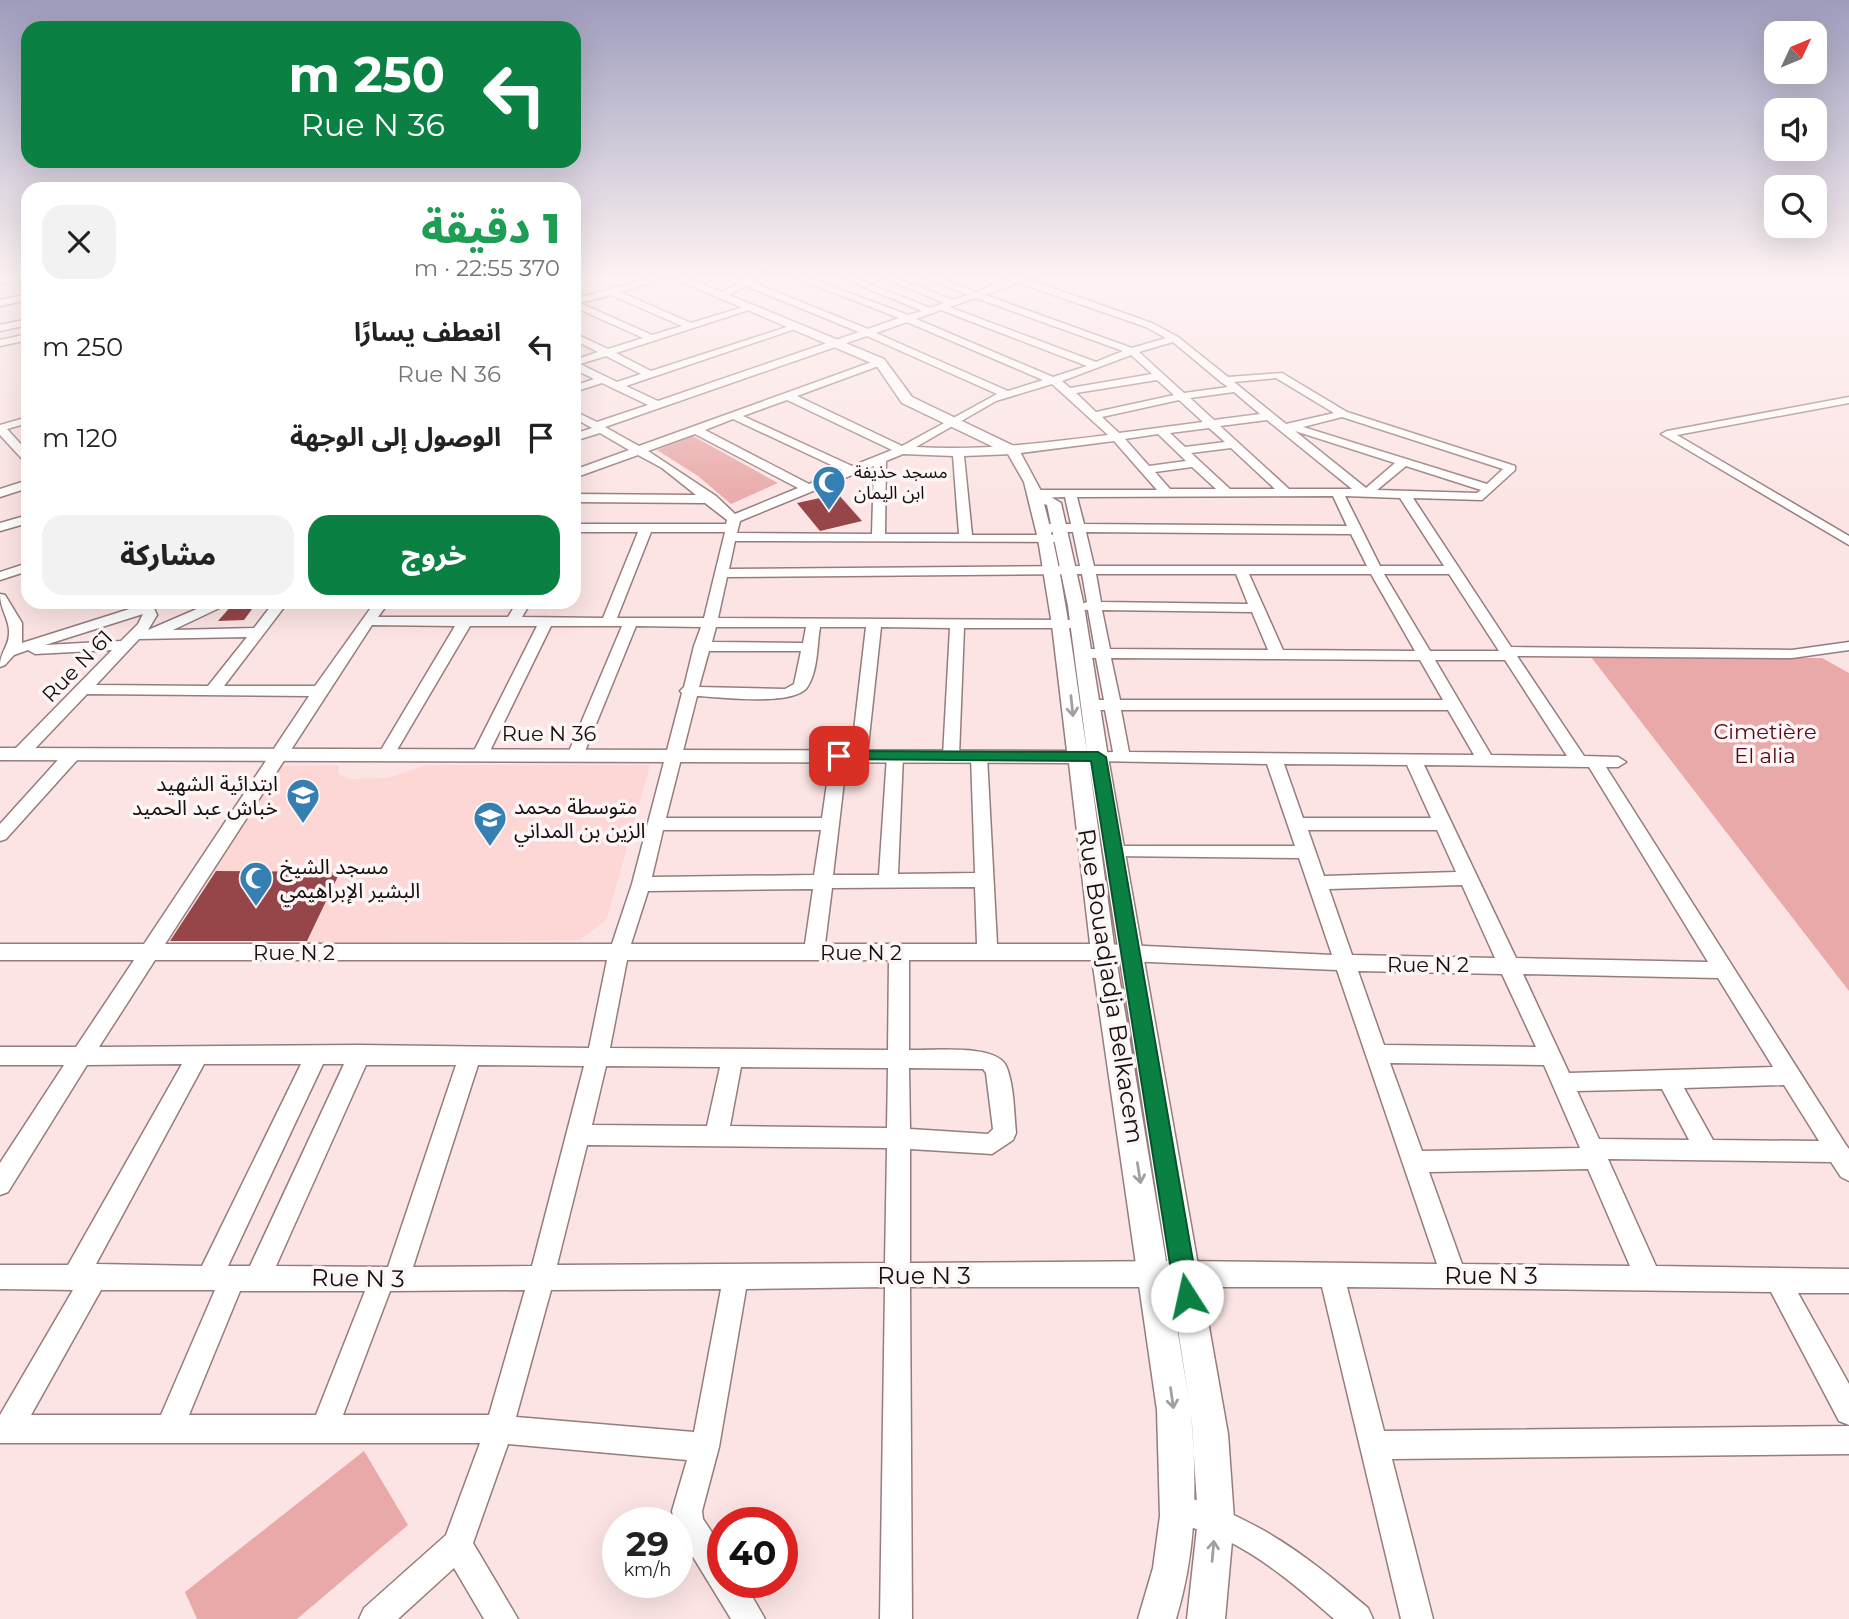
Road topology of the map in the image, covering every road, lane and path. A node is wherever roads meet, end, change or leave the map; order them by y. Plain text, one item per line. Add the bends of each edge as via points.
1 (606, 354) edge
2 (609, 354) edge
3 (714, 354) edge
4 (805, 354) edge
5 (860, 354) edge
6 (915, 354) edge
7 (990, 354) edge
8 (1064, 354) edge
9 (1126, 354) edge
10 (1135, 354) edge
11 (1193, 354) edge
12 (581, 362) edge
13 (880, 362) junction
14 (1097, 366) junction
15 (581, 368) edge
16 (651, 374) junction
17 (1160, 376) junction
18 (603, 379) junction
19 (1225, 380) junction
20 (1055, 381) junction
21 (618, 386) junction
22 (581, 387) edge
23 (1236, 389) junction
24 (1070, 391) junction
25 (1006, 394) junction
26 (788, 396) junction
27 (1182, 396) junction
28 (1105, 399) junction
29 (1849, 400) edge
30 (657, 405) junction
31 (1343, 414) junction
32 (1095, 415) junction
33 (735, 416) junction
34 (1269, 416) junction
35 (581, 418) edge
36 (21, 422) edge
37 (956, 422) junction
38 (1212, 423) junction
39 (1287, 427) junction
40 (0, 428) edge
41 (599, 428) junction
42 (696, 430) junction
43 (1161, 431) junction
44 (581, 435) edge
45 (1118, 438) junction
46 (1235, 444) junction
47 (21, 450) edge
48 (640, 450) junction
49 (902, 450) junction
50 (1013, 451) junction
51 (1182, 451) junction
52 (958, 453) junction
53 (880, 457) junction
54 (1404, 462) junction
55 (1195, 463) junction
56 (850, 470) junction
57 (1146, 470) junction
58 (581, 471) edge
59 (21, 486) edge
60 (807, 488) junction
61 (1490, 489) junction
62 (1165, 491) junction
63 (1225, 491) junction
64 (1286, 492) junction
65 (1337, 492) junction
66 (0, 493) edge
67 (1070, 493) junction
68 (1366, 493) junction
69 (1036, 494) junction
70 (1404, 494) junction
71 (581, 498) edge
72 (712, 499) junction
73 (21, 521) edge
74 (0, 527) edge
75 (581, 528) edge
76 (646, 528) junction
77 (733, 528) junction
78 (1355, 530) junction
79 (1058, 532) junction
80 (878, 538) junction
81 (966, 538) junction
82 (1849, 541) edge
83 (1240, 568) junction
84 (21, 569) edge
85 (1375, 569) junction
86 (1451, 569) junction
87 (1069, 571) junction
88 (721, 573) junction
89 (0, 576) edge
90 (0, 598) edge
91 (1258, 608) junction
92 (135, 609) edge
93 (148, 609) edge
94 (208, 609) edge
95 (275, 609) edge
96 (377, 609) edge
97 (520, 609) edge
98 (1077, 615) junction
99 (466, 620) junction
100 (368, 621) junction
101 (513, 621) junction
102 (609, 621) junction
103 (631, 621) junction
104 (546, 622) junction
105 (710, 622) junction
106 (814, 623) junction
107 (957, 623) junction
108 (874, 624) junction
109 (257, 632) junction
110 (137, 638) junction
111 (1849, 639) edge
112 (701, 646) junction
113 (1849, 646) edge
114 (807, 647) junction
115 (1821, 649) junction
116 (1093, 653) junction
117 (1276, 653) junction
118 (1509, 653) junction
119 (1424, 655) junction
120 (5, 656) edge
121 (85, 689) junction
122 (212, 691) junction
123 (318, 691) junction
124 (688, 691) junction
125 (1102, 705) junction
126 (1455, 705) junction
127 (10, 754) edge
128 (72, 755) junction
129 (279, 755) junction
130 (386, 755) junction
131 (480, 755) junction
132 (575, 755) junction
133 (671, 756) junction
134 (849, 756) junction
135 (895, 756) junction
136 (951, 756) junction
137 (979, 756) junction
138 (1099, 757) junction
139 (1274, 759) junction
140 (1413, 760) junction
141 (1486, 761) junction
142 (1586, 762) junction
143 (1618, 762) dead end
144 (655, 824) junction
145 (831, 824) junction
146 (1297, 824) junction
147 (1443, 824) junction
148 (0, 835) edge
149 (1115, 852) junction
150 (1307, 852) junction
151 (1469, 878) junction
152 (985, 880) junction
153 (825, 881) junction
154 (888, 881) junction
155 (1317, 883) junction
156 (641, 884) junction
157 (0, 952) edge
158 (150, 952) junction
159 (619, 952) junction
160 (814, 952) junction
161 (899, 952) junction
162 (987, 952) junction
163 (1103, 952) junction
164 (1131, 952) junction
165 (1345, 964) junction
166 (1508, 964) junction
167 (1722, 970) junction
168 (199, 1054) junction
169 (317, 1054) junction
170 (360, 1054) junction
171 (1377, 1054) junction
172 (79, 1055) junction
173 (0, 1056) edge
174 (470, 1056) junction
175 (1551, 1056) junction
176 (596, 1059) junction
177 (732, 1059) junction
178 (899, 1059) junction
179 (1789, 1076) junction
180 (1668, 1079) junction
181 (1562, 1082) junction
182 (576, 1135) junction
183 (716, 1137) junction
184 (897, 1138) junction
185 (1706, 1150) junction
186 (1594, 1153) junction
187 (8, 1158) edge
188 (1843, 1161) edge
189 (1414, 1162) junction
190 (0, 1184) edge
191 (1154, 1273) junction
192 (1183, 1273) junction
193 (1331, 1274) junction
194 (736, 1275) junction
195 (1453, 1275) junction
196 (85, 1276) junction
197 (897, 1276) junction
198 (1647, 1276) junction
199 (0, 1277) edge
200 (542, 1277) junction
201 (233, 1278) junction
202 (389, 1279) junction
203 (1777, 1279) junction
204 (1849, 1280) edge
205 (1849, 1411) edge
206 (4, 1429) edge
207 (169, 1429) junction
208 (324, 1429) junction
209 (499, 1429) junction
210 (1849, 1440) edge
211 (1374, 1445) junction
212 (705, 1447) junction
213 (1178, 1509) junction
214 (1216, 1518) junction
215 (457, 1545) junction
216 (707, 1551) edge
217 (736, 1598) edge
218 (375, 1619) edge
219 (502, 1619) edge
220 (749, 1619) edge
221 (896, 1619) edge
222 (1157, 1619) edge
223 (1206, 1619) edge
224 (1357, 1619) edge
225 (1417, 1619) edge

1 - 12 street
2 - 16 street
3 - 16 street
4 - 30 street
5 - 13 street
6 - 25 street
7 - 20 street
8 - 14 street
9 - 14 street
10 - 17 street
11 - 19 street
13 - 26 street
13 - 37 street via 907,400
14 - 20 street
15 - 18 street
16 - 21 street
17 - 27 street
17 - 28 street
18 - 21 street
18 - 22 street
19 - 23 street
19 - 31 street via 1281,376
20 - 24 street
20 - 25 street
21 - 30 street
23 - 27 street
23 - 34 street
24 - 28 street
24 - 32 street
25 - 37 street
26 - 33 street
26 - 49 street
27 - 28 street
27 - 38 street
28 - 32 street
29 - 82 street via 1667,434
30 - 41 street
31 - 39 street
31 - 61 street via 1511,468
32 - 45 street
33 - 42 street
33 - 56 street
34 - 38 street
34 - 39 street
35 - 41 street
36 - 40 street
37 - 49 street
37 - 50 street
38 - 43 street
38 - 46 street
39 - 54 street
39 - 68 street
40 - 47 street
41 - 44 street
41 - 48 street
42 - 48 street
42 - 60 street
43 - 45 street
43 - 51 street
45 - 50 street
45 - 57 street
46 - 51 street
46 - 64 street
48 - 58 street
48 - 72 street
49 - 52 street
49 - 53 street
50 - 52 street
50 - 69 street, Rue Bouadjadja Belkacem
51 - 55 street
52 - 81 street
53 - 56 street
53 - 80 street
54 - 61 street
54 - 68 street
55 - 57 street
55 - 63 street
56 - 60 street
57 - 62 street
59 - 66 street
60 - 77 street
61 - 70 street via 1478,497
62 - 63 street
62 - 67 street
63 - 64 street
64 - 65 street
65 - 68 street
65 - 78 street
67 - 69 street
67 - 79 street
68 - 70 street
69 - 79 street, Rue Bouadjadja Belkacem
70 - 86 street
71 - 72 street
72 - 77 street
73 - 74 street
75 - 76 street
76 - 77 street
76 - 102 street
77 - 80 street
77 - 88 street
78 - 79 street
78 - 85 street
79 - 81 street
79 - 87 street, Rue Bouadjadja Belkacem
79 - 87 street
80 - 81 street
83 - 85 street
83 - 87 street
83 - 91 street
84 - 89 street
85 - 86 street
85 - 119 street
86 - 118 street
87 - 88 street
87 - 98 street, Rue Bouadjadja Belkacem
87 - 98 street
88 - 105 street
90 - 120 street via 18,627 17,640
91 - 98 street
91 - 117 street
92 - 120 street
93 - 110 street, Rue N 61 via 150,615
94 - 110 street
95 - 109 street
96 - 100 street
97 - 101 street
98 - 107 street
98 - 116 street, Rue Bouadjadja Belkacem
98 -> 138 street, Rue Bouadjadja Belkacem
99 - 100 street
99 - 101 street
99 - 130 street
100 - 123 street
101 - 104 street
102 - 103 street
102 - 104 street
103 - 105 street
103 - 132 street
104 - 131 street
105 - 106 street
105 - 112 street
106 - 108 street
106 - 114 street
107 - 108 street
107 - 136 street
108 - 134 street
109 - 110 street
109 - 122 street
110 - 120 street
110 - 121 street, Rue N 61
111 - 115 street
112 - 114 street
112 - 124 street
113 - 115 street
114 - 124 street via 805,676 794,692
115 - 118 street via 1792,654
116 - 117 street
116 - 125 street, Rue Bouadjadja Belkacem
117 - 119 street
118 - 119 street
118 - 142 street
119 - 126 street
121 - 122 street
121 - 127 street, Rue N 61
122 - 123 street
123 - 129 street
124 - 133 street
125 - 126 street
125 - 138 street, Rue Bouadjadja Belkacem
126 - 141 street
127 - 128 street, Rue N 36
128 - 129 street, Rue N 36
128 - 148 street
129 - 130 street, Rue N 36
129 - 158 street
130 - 131 street, Rue N 36
131 - 132 street, Rue N 36
132 - 133 street, Rue N 36
133 - 134 street, Rue N 36
133 - 144 street
134 - 135 street, Rue N 36
134 - 145 street
135 - 136 street, Rue N 36
135 - 154 street
136 - 137 street, Rue N 36
137 - 138 street, Rue N 36
137 - 152 street
138 - 139 street
138 - 149 street, Rue Bouadjadja Belkacem
138 - 163 street, Rue Bouadjadja Belkacem
139 - 140 street
139 - 146 street
140 - 141 street
140 - 147 street
141 - 142 street
142 - 143 street
142 - 167 street
144 - 145 street
144 - 156 street
145 - 153 street
146 - 147 street
146 - 150 street
147 - 151 street
149 - 150 street
149 - 164 street, Rue Bouadjadja Belkacem
150 - 155 street
151 - 155 street
151 - 166 street
152 - 154 street
152 - 162 street
153 - 154 street
153 - 156 street
153 - 160 street
155 - 165 street
156 - 159 street
157 - 158 street, Rue N 2
158 - 159 street, Rue N 2
158 - 172 street
159 - 160 street, Rue N 2
159 - 176 street
160 - 161 street, Rue N 2
161 - 162 street, Rue N 2
161 - 178 street
162 - 163 street, Rue N 2
163 - 164 street, Rue N 2
163 -> 191 street, Rue Bouadjadja Belkacem
164 - 165 street, Rue N 2
164 - 192 street, Rue Bouadjadja Belkacem
165 - 166 street, Rue N 2
165 - 171 street
166 - 167 street, Rue N 2
166 - 175 street
167 - 179 street
168 - 169 street
168 - 172 street
168 - 196 street
169 - 170 street
169 - 201 street
170 - 174 street
170 - 201 street
171 - 175 street
171 - 189 street
172 - 173 street
172 - 187 street
174 - 176 street
174 - 202 street
175 - 181 street
176 - 177 street
176 - 182 street
177 - 178 street
177 - 183 street
178 - 184 street
178 - 184 street via 991,1063 997,1069 1005,1133 992,1144
179 - 180 street
179 - 188 street
180 - 181 street
180 - 185 street
181 - 186 street
182 - 183 street
182 - 200 street
183 - 184 street
184 - 197 street
185 - 186 street
185 - 188 street
186 - 189 street
186 - 198 street
187 - 190 street
189 - 195 street
191 - 192 street, Rue N 3
191 - 197 street, Rue N 3
191 -> 213 street, Rue Bouadjadja Belkacem via 1174,1410
192 - 193 street, Rue N 3
192 - 214 street, Rue Bouadjadja Belkacem via 1211,1434
193 - 195 street, Rue N 3
193 - 211 street
194 - 197 street, Rue N 3
194 - 200 street, Rue N 3
194 - 212 street
195 - 198 street, Rue N 3
196 - 199 street, Rue N 3
196 - 201 street, Rue N 3
196 - 206 street
197 - 221 street
198 - 203 street, Rue N 3
200 - 202 street, Rue N 3
200 - 209 street
201 - 202 street, Rue N 3
201 - 207 street
202 - 208 street
203 - 204 street, Rue N 3
203 - 205 street
206 - 207 street
207 - 208 street
208 - 209 street
209 - 212 street
209 - 215 street
210 - 211 street
211 - 225 street
212 - 216 street via 687,1511
213 - 214 street
213 - 222 street, Rue Bouadjadja Belkacem via 1168,1589
223 -> 214 street, Rue Bouadjadja Belkacem
214 - 224 street via 1282,1555
215 - 218 street
215 - 219 street
217 - 220 street

